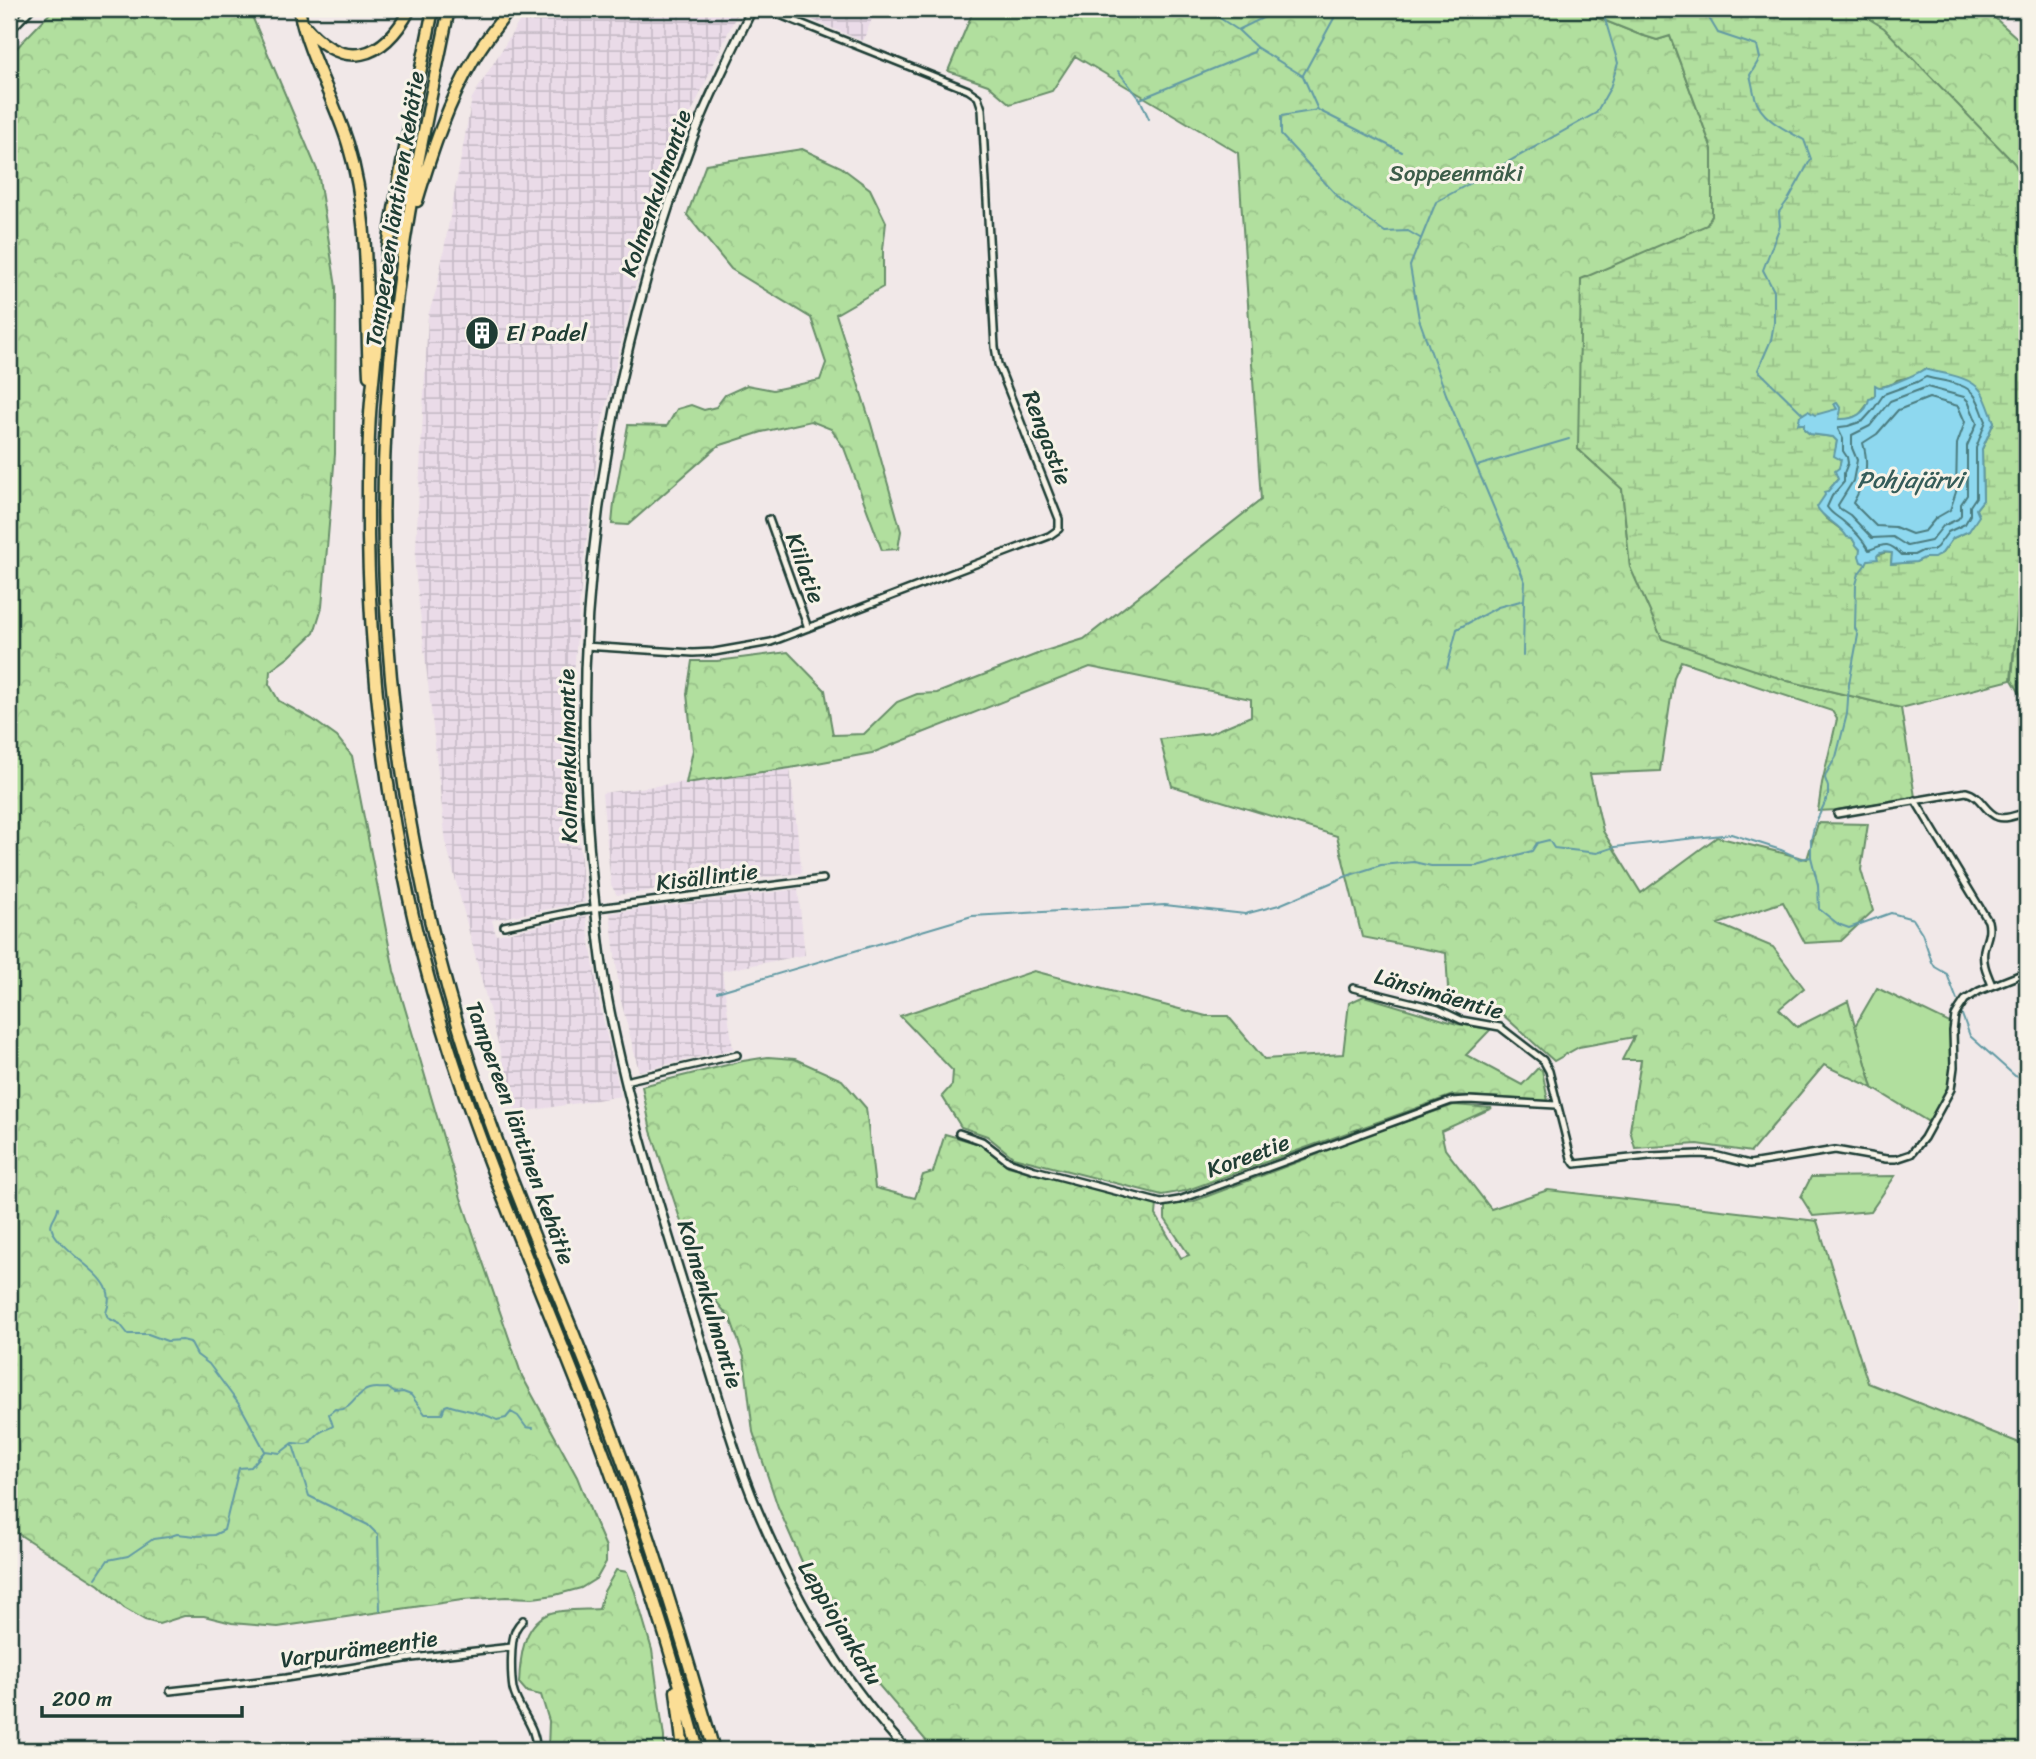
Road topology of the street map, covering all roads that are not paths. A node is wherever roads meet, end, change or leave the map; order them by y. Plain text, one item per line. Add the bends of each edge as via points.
1 (31, 9) edge
2 (299, 9) edge
3 (410, 9) edge
4 (433, 9) edge
5 (449, 9) edge
6 (510, 9) edge
7 (752, 9) edge
8 (765, 9) edge
9 (302, 22) junction
10 (9, 32) edge
11 (405, 238) junction
12 (371, 405) junction
13 (769, 519) dead end
14 (808, 628) junction
15 (585, 646) junction
16 (1915, 800) junction
17 (2027, 813) edge
18 (1837, 814) dead end
19 (823, 879) dead end
20 (595, 908) junction
21 (504, 926) dead end
22 (2027, 972) edge
23 (1992, 985) junction
24 (1353, 988) dead end
25 (737, 1055) dead end
26 (625, 1081) junction
27 (1556, 1105) junction
28 (959, 1133) dead end
29 (756, 1506) joint
30 (523, 1620) dead end
31 (512, 1647) junction
32 (673, 1663) junction
33 (170, 1691) dead end
34 (536, 1750) edge
35 (683, 1750) edge
36 (698, 1750) edge
37 (714, 1750) edge
38 (907, 1750) edge

1 - 10 street
2 - 9 highway
3 - 9 highway via 395,34 363,53 332,50
4 - 12 highway, Tampereen läntinen kehätie via 391,227
5 - 11 highway, Tampereen läntinen kehätie
6 - 11 highway via 476,55 454,97
7 - 15 street, Kolmenkulmantie via 691,143 637,314 602,480
8 - 14 street, Rengastie via 978,97 998,364 1059,519 1059,529 1049,536
9 - 12 highway via 348,143 361,199
11 - 37 highway, Tampereen läntinen kehätie via 386,416 383,497 389,656 416,856 461,1035 640,1509
12 - 32 highway, Tampereen läntinen kehätie via 368,496 374,660 401,857 419,937 446,1040 478,1135 583,1398
13 - 14 street, Kiilatie
14 - 15 street, Rengastie via 771,642 714,652
15 - 20 street, Kolmenkulmantie via 585,788
16 - 17 street via 1966,792 1975,794 1995,816
16 - 18 street
16 - 23 street via 1988,921 1984,964
19 - 20 street, Kisällintie
20 - 21 street, Kisällintie
20 - 26 street, Kolmenkulmantie
22 - 23 street
23 - 27 street, Länsimäentie via 1965,1000 1955,1016 1951,1089 1924,1138 1911,1154 1896,1159 1835,1150 1750,1164 1699,1154 1575,1164
24 - 27 street, Länsimäentie via 1500,1027 1543,1060
25 - 26 street
26 - 29 street, Kolmenkulmantie via 674,1253
27 - 28 street, Koreetie via 1451,1101 1161,1203 1008,1161 982,1141
29 - 38 street, Leppiojankatu via 812,1622 870,1708
30 - 31 street
31 - 33 street, Varpurämeentie
31 - 34 street via 513,1689 533,1728
32 - 35 highway
32 - 36 highway, Tampereen läntinen kehätie

